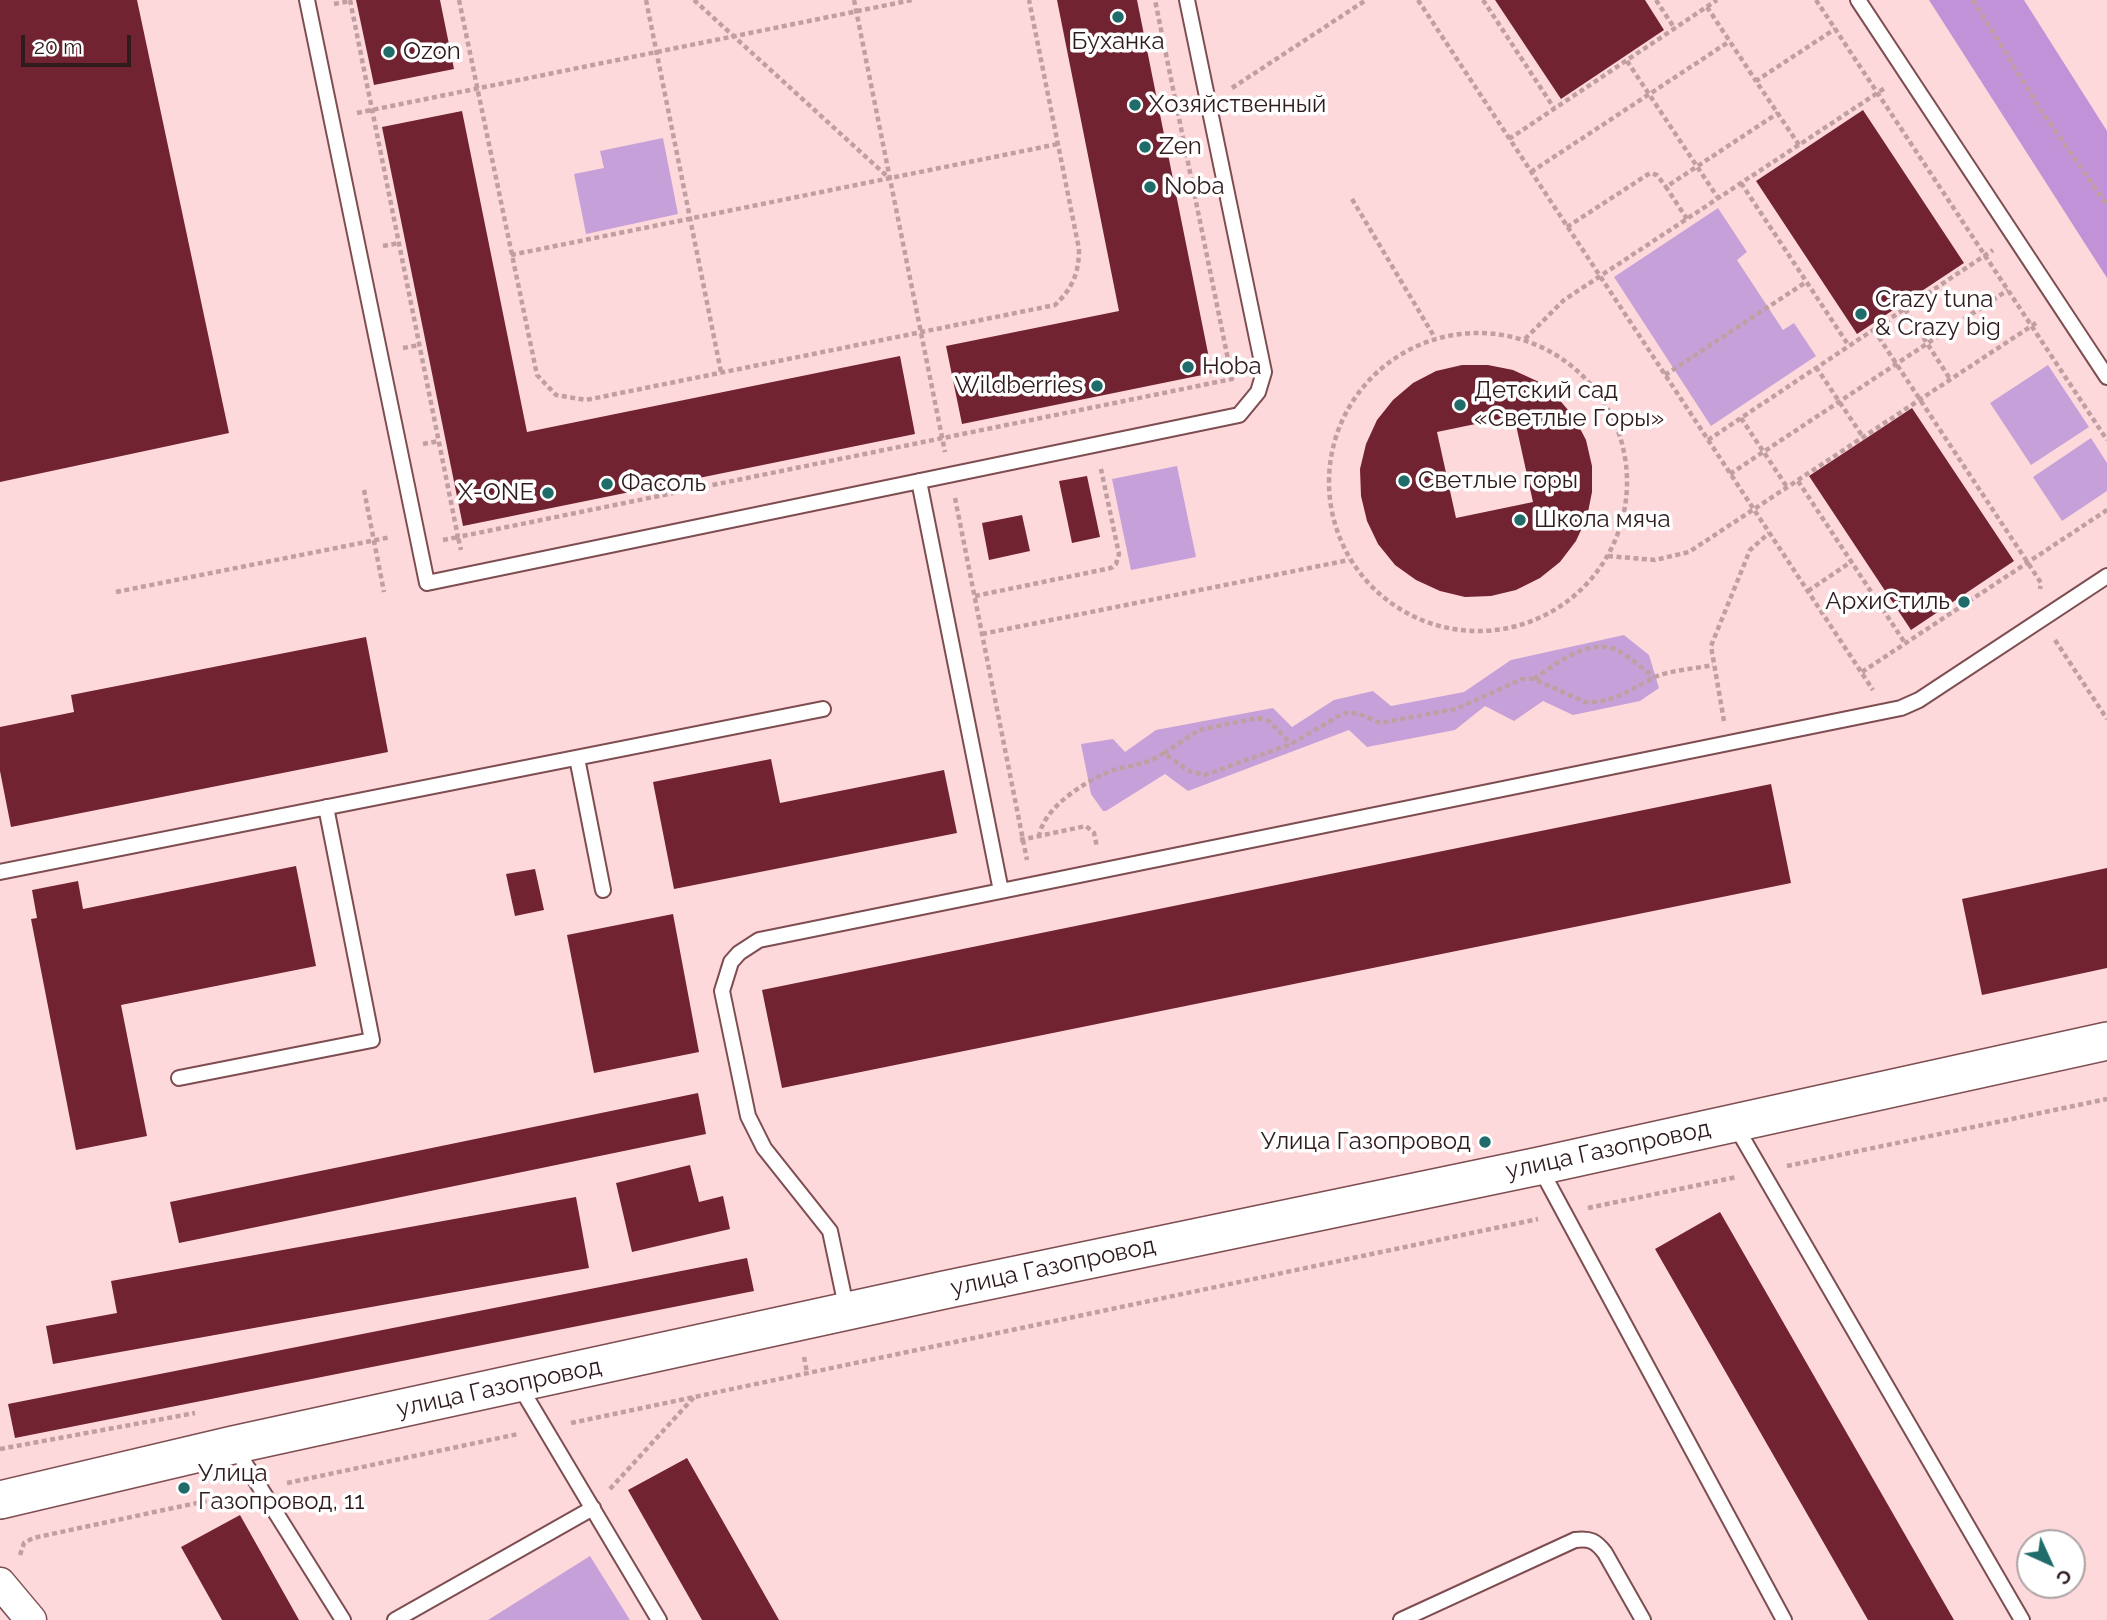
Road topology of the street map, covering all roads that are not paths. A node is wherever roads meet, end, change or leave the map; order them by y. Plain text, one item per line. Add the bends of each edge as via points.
1 (307, 0) edge
2 (1187, 0) edge
3 (1858, 0) edge
4 (2107, 377) edge
5 (919, 481) junction
6 (2107, 576) edge
7 (823, 709) dead end
8 (577, 758) junction
9 (326, 807) junction
10 (0, 872) edge
11 (603, 890) dead end
12 (1001, 891) junction
13 (2107, 1041) edge
14 (179, 1078) dead end
15 (1733, 1123) junction
16 (1539, 1166) junction
17 (847, 1312) junction
18 (519, 1384) junction
19 (233, 1445) junction
20 (0, 1500) edge
21 (593, 1508) junction
22 (0, 1583) edge
23 (31, 1620) edge
24 (343, 1620) edge
25 (396, 1620) edge
26 (659, 1620) edge
27 (1401, 1620) edge
28 (1643, 1620) edge
29 (1784, 1620) edge
30 (2022, 1620) edge

1 - 5 lane via 427,583
2 - 5 lane via 1264,372 1252,401 1239,415
3 - 4 lane
5 - 12 lane
6 - 12 lane via 1920,700 1887,711
7 - 8 lane
8 - 9 lane
8 - 11 lane
9 - 10 lane
9 - 14 lane via 372,1040
12 - 17 lane via 759,940 739,953 726,971 722,992 748,1116 764,1148 825,1223
13 - 15 street, улица Газопровод
15 - 16 street, улица Газопровод
15 - 30 lane
16 - 17 street, улица Газопровод
16 - 29 lane
17 - 18 street, улица Газопровод
18 - 19 street, улица Газопровод
18 - 21 lane
19 - 20 street, улица Газопровод
19 - 24 lane
21 - 25 lane
21 - 26 lane
22 - 23 street
27 - 28 lane via 1588,1538 1605,1553

